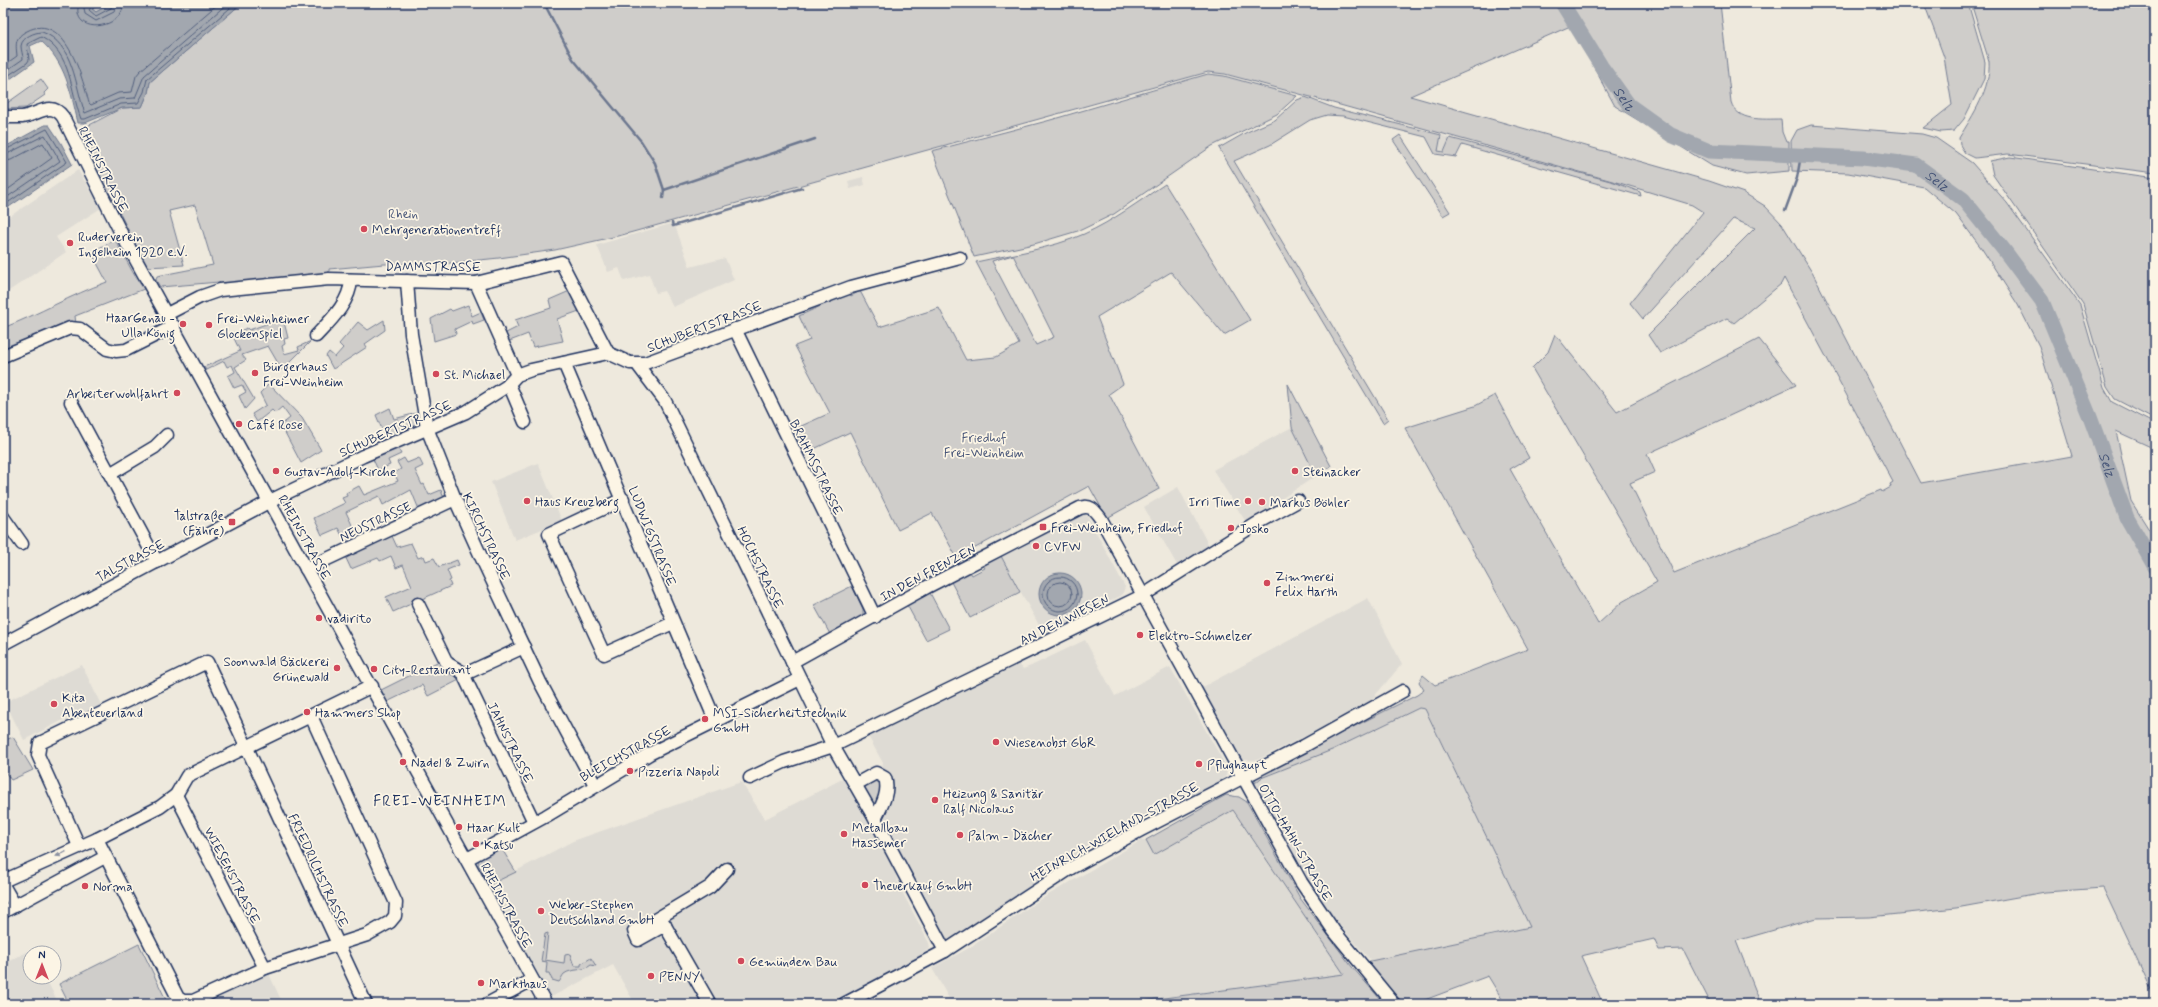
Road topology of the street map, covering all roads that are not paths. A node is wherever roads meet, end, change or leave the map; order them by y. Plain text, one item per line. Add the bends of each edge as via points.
1 (3, 117) edge
2 (960, 258) dead end
3 (351, 280) junction
4 (407, 281) junction
5 (476, 283) junction
6 (167, 314) junction
7 (174, 326) junction
8 (735, 329) junction
9 (316, 336) dead end
10 (608, 353) junction
11 (3, 356) edge
12 (564, 363) junction
13 (638, 364) junction
14 (513, 379) junction
15 (71, 402) dead end
16 (525, 422) dead end
17 (426, 428) junction
18 (167, 435) dead end
19 (110, 474) junction
20 (455, 499) junction
21 (623, 499) junction
22 (1298, 501) dead end
23 (270, 502) junction
24 (1078, 509) joint
25 (3, 517) edge
26 (22, 544) dead end
27 (157, 562) junction
28 (306, 568) junction
29 (1142, 596) junction
30 (418, 604) dead end
31 (874, 616) junction
32 (673, 623) junction
33 (4, 642) edge
34 (524, 647) junction
35 (792, 662) junction
36 (465, 674) junction
37 (800, 680) junction
38 (372, 686) junction
39 (1403, 691) dead end
40 (311, 716) junction
41 (715, 720) junction
42 (833, 746) junction
43 (247, 747) junction
44 (1242, 777) junction
45 (750, 778) dead end
46 (856, 784) junction
47 (595, 785) junction
48 (176, 795) junction
49 (875, 819) junction
50 (534, 822) junction
51 (97, 839) junction
52 (79, 846) junction
53 (106, 857) junction
54 (467, 859) junction
55 (727, 869) dead end
56 (3, 881) edge
57 (3, 885) edge
58 (15, 906) junction
59 (3, 912) edge
60 (338, 944) junction
61 (945, 951) junction
62 (265, 968) junction
63 (532, 980) junction
64 (366, 1004) edge
65 (487, 1004) edge
66 (546, 1004) edge
67 (710, 1004) edge
68 (844, 1004) edge
69 (1394, 1004) edge

1 - 6 street, RHEINSTRASSE via 22,117 48,108 59,112 120,231
2 - 8 street, SCHUBERTSTRASSE via 851,287
3 - 4 street, DAMMSTRASSE
3 - 6 street, DAMMSTRASSE via 329,279 220,290 200,296
3 - 9 street via 350,291 334,316
4 - 5 street, DAMMSTRASSE
4 - 17 street, KIRCHSTRASSE via 411,334
5 - 10 street, DAMMSTRASSE via 560,262
5 - 14 street
6 - 7 street, RHEINSTRASSE
7 - 11 street via 121,351 107,349 80,329 70,328
7 - 23 street, RHEINSTRASSE
8 - 13 street, SCHUBERTSTRASSE
8 - 31 street, BRAHMSSTRASSE
10 - 12 street, SCHUBERTSTRASSE
10 - 13 street, SCHUBERTSTRASSE
12 - 14 street, SCHUBERTSTRASSE via 531,370
12 - 21 street, LUDWIGSTRASSE
13 - 35 street, HOCHSTRASSE via 664,401
14 - 16 street
14 - 17 street, SCHUBERTSTRASSE via 466,412
15 - 19 street
17 - 20 street, KIRCHSTRASSE
17 - 23 street, SCHUBERTSTRASSE via 362,456
18 - 19 street via 155,447
19 - 27 street
20 - 28 street, NEUSTRASSE
20 - 34 street, KIRCHSTRASSE
21 - 32 street, LUDWIGSTRASSE
21 - 32 street via 549,534 604,654
22 - 29 street, AN DEN WIESEN via 1256,524
23 - 27 street, TALSTRASSE
23 - 28 street, RHEINSTRASSE
24 - 29 street, OTTO-HAHN-STRASSE via 1088,507 1095,511
24 - 31 street, IN DEN FRENZEN
25 - 26 street
27 - 33 street, TALSTRASSE
28 - 38 street, RHEINSTRASSE
29 - 42 street, AN DEN WIESEN
29 - 44 street, OTTO-HAHN-STRASSE
30 - 36 street via 447,663
31 - 35 street, IN DEN FRENZEN
32 - 41 street, LUDWIGSTRASSE
34 - 36 street
34 - 47 street, KIRCHSTRASSE
35 - 37 street, HOCHSTRASSE
36 - 50 street, JAHNSTRASSE
37 - 41 street, BLEICHSTRASSE
37 - 42 street, HOCHSTRASSE
38 - 40 street
38 - 54 street, RHEINSTRASSE
39 - 44 street, HEINRICH-WIELAND-STRASSE
40 - 43 street
40 - 60 street via 396,904 395,916 390,922 350,942
41 - 47 street, BLEICHSTRASSE
42 - 45 street, AN DEN WIESEN via 784,762
42 - 46 street, HOCHSTRASSE
43 - 48 street via 187,776
43 - 52 street, FRIEDRICHSTRASSE via 207,662 40,743 38,755
43 - 60 street, FRIEDRICHSTRASSE
44 - 61 street, HEINRICH-WIELAND-STRASSE via 1071,868
44 - 69 street, OTTO-HAHN-STRASSE via 1301,882 1334,931
46 - 49 street, HOCHSTRASSE
46 - 49 street via 876,773 885,778 885,797
47 - 50 street, BLEICHSTRASSE
48 - 51 street via 160,807
48 - 62 street, WIESENSTRASSE
49 - 61 street, HOCHSTRASSE
50 - 54 street, BLEICHSTRASSE
51 - 52 street
51 - 53 street
52 -> 56 street
53 - 58 street
53 - 62 street via 178,998 193,1001
54 - 63 street, RHEINSTRASSE
55 - 67 street via 710,887 663,921
57 - 58 street
58 - 59 street
60 - 62 street
60 - 64 street, FRIEDRICHSTRASSE
61 - 68 street, HEINRICH-WIELAND-STRASSE
63 - 65 street
63 - 66 street, RHEINSTRASSE

